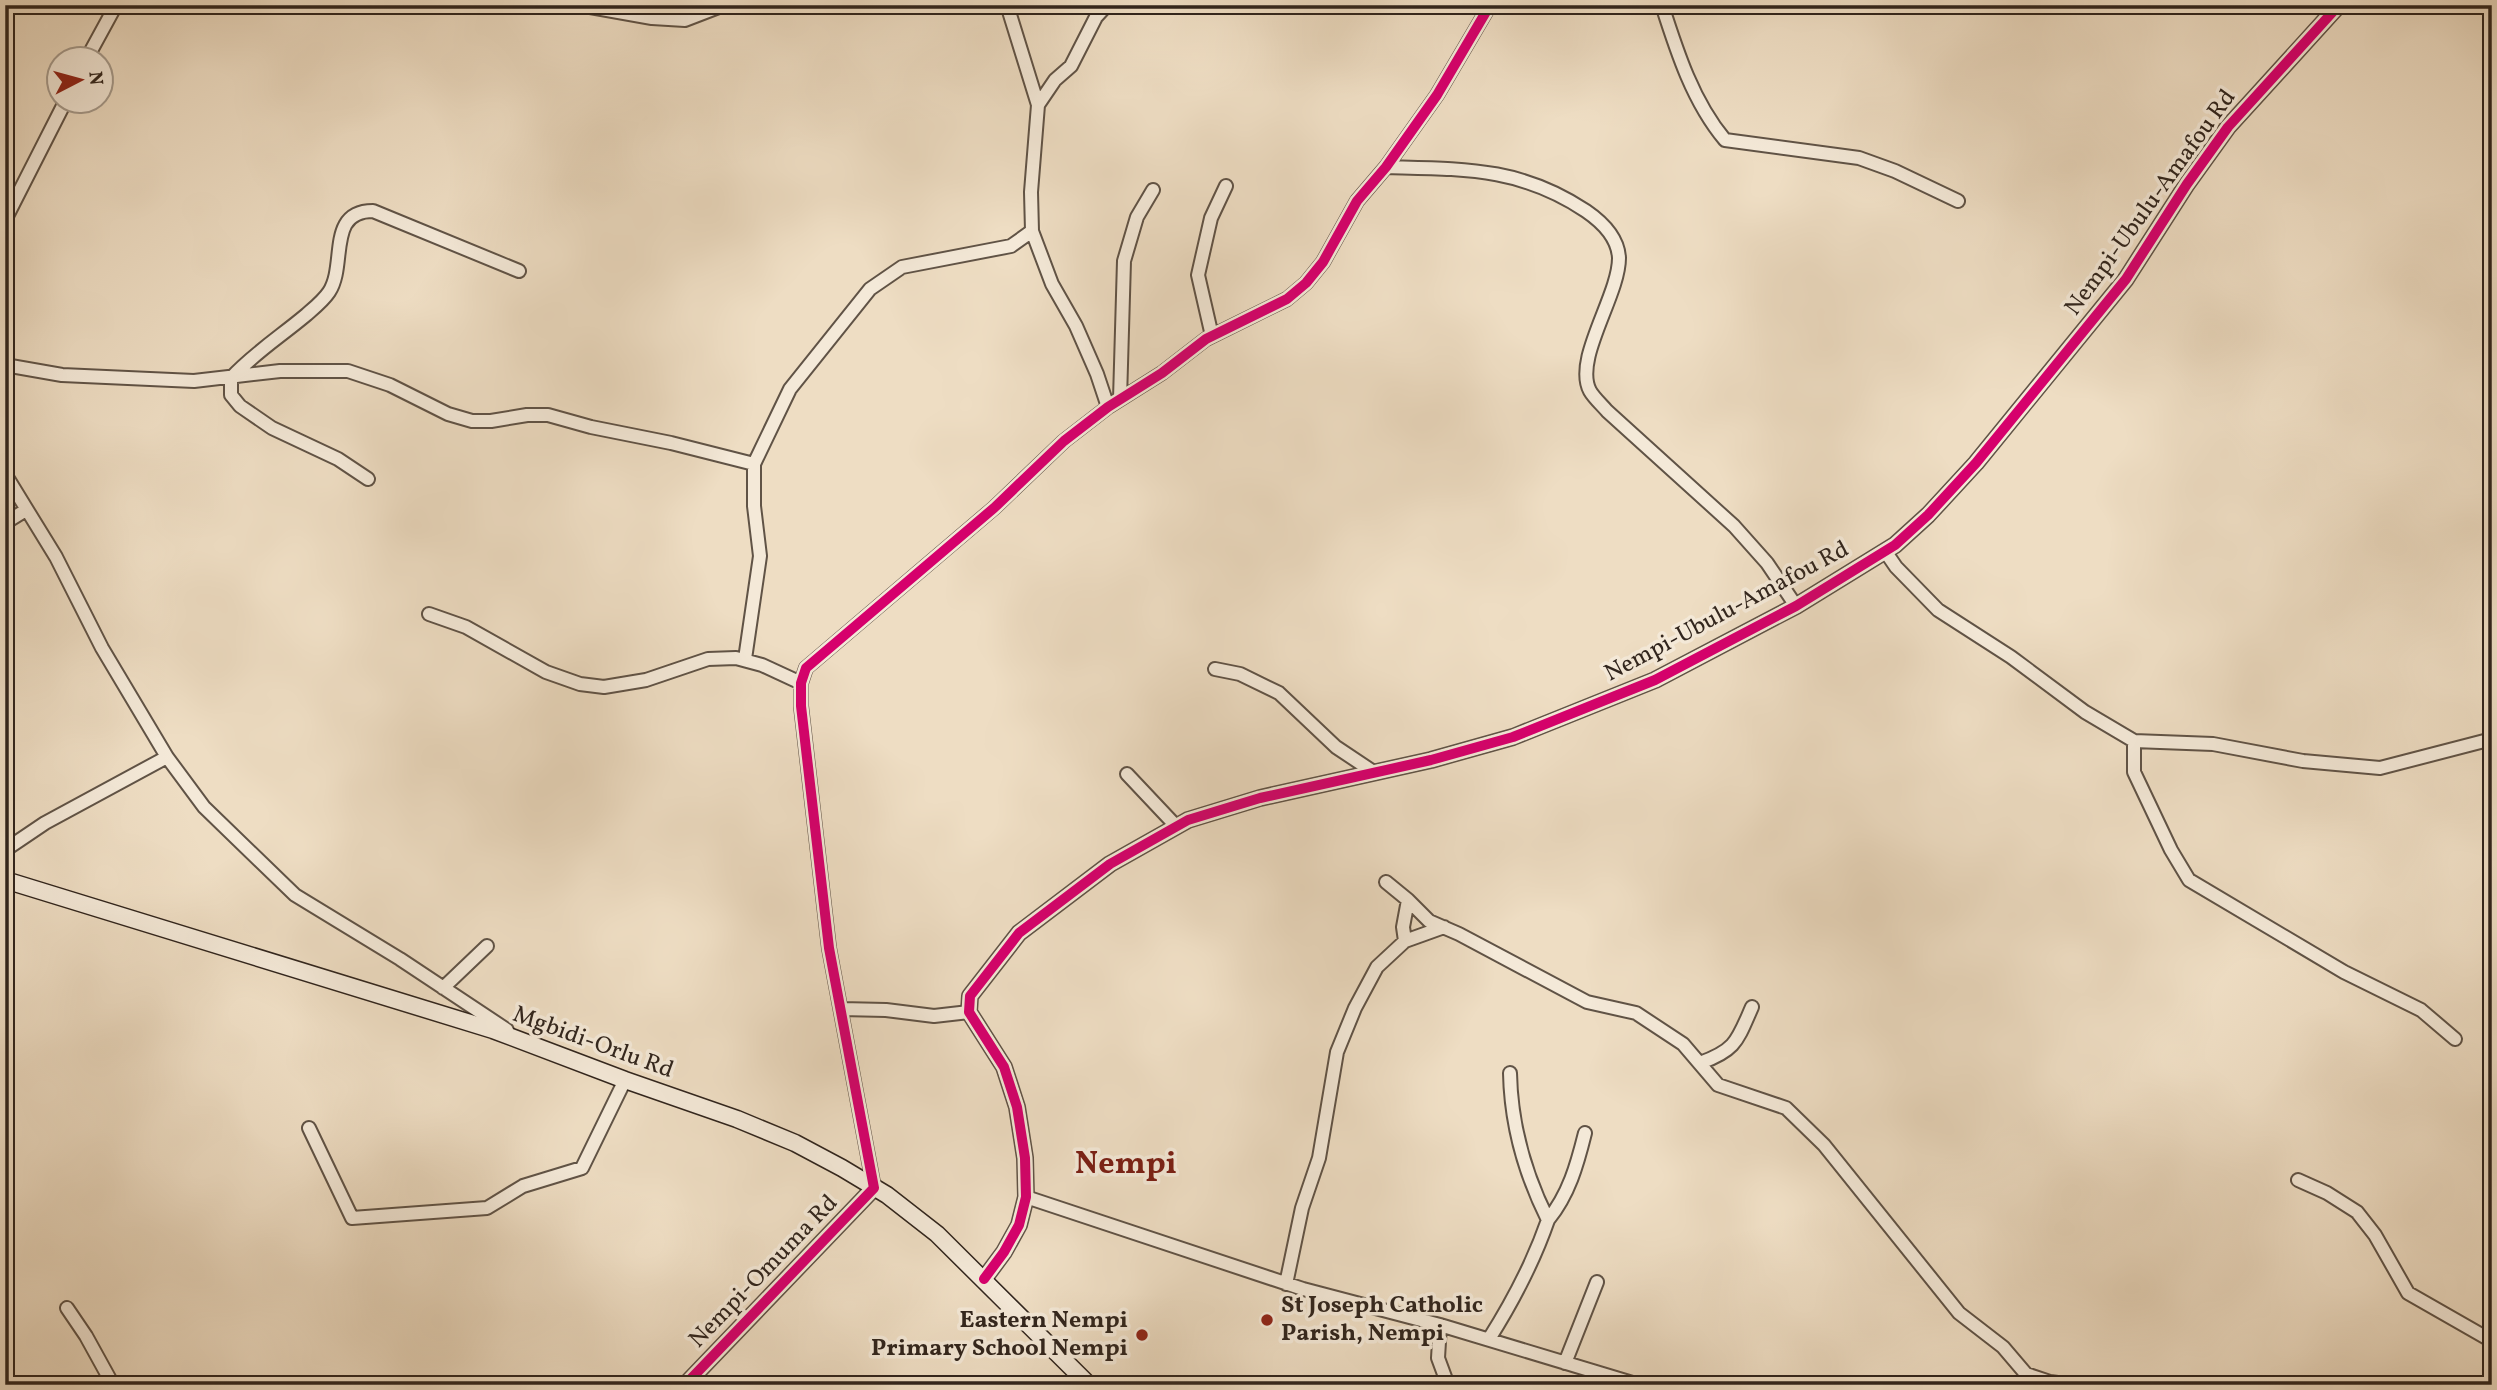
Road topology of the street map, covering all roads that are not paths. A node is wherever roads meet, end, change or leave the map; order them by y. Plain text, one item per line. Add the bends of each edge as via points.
1 (116, 5) edge
2 (579, 5) edge
3 (724, 5) edge
4 (1007, 5) edge
5 (1107, 5) edge
6 (1490, 5) edge
7 (1662, 5) edge
8 (2339, 5) edge
9 (94, 46) edge
10 (1038, 105) junction
11 (58, 116) edge
12 (1387, 167) junction
13 (1226, 186) dead end
14 (1153, 190) dead end
15 (1958, 201) dead end
16 (5, 220) edge
17 (1032, 231) junction
18 (519, 271) dead end
19 (1212, 336) junction
20 (5, 365) edge
21 (231, 378) junction
22 (1120, 399) junction
23 (1108, 407) junction
24 (754, 464) junction
25 (5, 474) edge
26 (368, 479) dead end
27 (26, 510) junction
28 (5, 523) edge
29 (1885, 551) junction
30 (1796, 606) junction
31 (429, 614) dead end
32 (746, 659) junction
33 (1215, 669) dead end
34 (801, 683) junction
35 (2492, 739) edge
36 (2134, 741) junction
37 (167, 757) junction
38 (1375, 773) junction
39 (1127, 774) dead end
40 (1176, 826) junction
41 (5, 850) edge
42 (5, 880) edge
43 (1385, 882) dead end
44 (1408, 900) junction
45 (1444, 927) junction
46 (1405, 941) junction
47 (487, 946) dead end
48 (443, 988) junction
49 (1752, 1007) dead end
50 (841, 1009) junction
51 (969, 1012) junction
52 (2455, 1038) dead end
53 (524, 1042) junction
54 (1700, 1063) junction
55 (1510, 1073) dead end
56 (625, 1080) junction
57 (309, 1128) dead end
58 (1585, 1133) dead end
59 (2298, 1180) dead end
60 (874, 1188) junction
61 (1026, 1197) junction
62 (1548, 1220) junction
63 (984, 1279) junction
64 (1597, 1282) dead end
65 (1286, 1284) junction
66 (67, 1308) dead end
67 (1440, 1325) junction
68 (1489, 1339) junction
69 (2492, 1341) edge
70 (1565, 1363) junction
71 (113, 1385) edge
72 (685, 1385) edge
73 (1090, 1385) edge
74 (1448, 1385) edge
75 (1639, 1385) edge
76 (2073, 1385) edge

1 - 9 street
2 - 3 street via 685,20
4 - 10 street
5 - 10 street via 1071,65
6 - 12 street via 1437,95
7 - 15 street via 1705,115 1725,140 1859,158
8 - 29 street, Nempi-Ubulu-Amafou Rd via 2228,127 2126,279 1976,463 1928,515
10 - 17 street
11 - 16 street
12 - 19 street via 1357,201 1307,283 1287,299
12 - 30 street via 1496,173 1534,183 1598,219 1610,232 1619,255 1616,281 1589,356 1586,374 1590,390 1607,411 1734,526
13 - 19 street via 1211,218 1198,275
14 - 22 street via 1137,217 1124,261
17 - 23 street
17 - 24 street via 1011,246 902,267 870,289 790,389
18 - 21 street via 373,211 359,211 345,226 330,291
19 - 22 street
20 - 21 street via 62,374 194,382
21 - 24 street via 281,371 348,371 471,421 548,415
21 - 26 street via 231,395 240,406
22 - 23 street
23 - 34 street via 836,641 806,668
24 - 32 street via 760,556
25 - 27 street
27 - 28 street
27 - 37 street
29 - 30 street, Nempi-Ubulu-Amafou Rd
29 - 36 street via 1938,611
30 - 38 street, Nempi-Ubulu-Amafou Rd via 1654,680 1564,717 1513,737
31 - 32 street via 466,627 546,672 580,684 604,687 646,680 708,660
32 - 34 street
33 - 38 street via 1240,674 1279,693 1336,747
34 - 50 street via 829,948
35 - 36 street via 2380,768 2303,761 2213,744
36 - 52 street via 2134,772 2189,880 2344,972 2421,1010
37 - 41 street via 45,823
37 - 48 street via 204,807 295,895
38 - 40 street, Nempi-Ubulu-Amafou Rd via 1248,801
39 - 40 street
40 - 51 street, Nempi-Ubulu-Amafou Rd via 1110,864 1019,933 970,996
42 - 53 main road, Mgbidi-Orlu Rd
43 - 44 street
44 - 45 street via 1429,921
44 - 46 street
45 - 46 street
45 - 54 street via 1587,1002 1636,1013 1683,1044
46 - 65 street via 1377,967 1337,1052 1319,1158 1302,1208
47 - 48 street
48 - 53 street
49 - 54 street via 1738,1038 1724,1054
50 - 51 street via 934,1016
50 - 60 street
51 - 61 street via 1004,1067 1017,1107
53 - 56 main road, Mgbidi-Orlu Rd
54 - 76 street via 1718,1085 1786,1108 1824,1145 1959,1313 2003,1347 2026,1374
55 - 62 street via 1517,1139 1530,1185
56 - 57 street via 582,1168 523,1186 486,1208 352,1218
56 - 60 main road, Mgbidi-Orlu Rd via 795,1143
58 - 62 street via 1575,1172
59 - 69 street via 2357,1212 2408,1293
60 - 63 main road, Mgbidi-Orlu Rd via 937,1234
60 - 72 street, Nempi-Omuma Rd
61 - 63 street via 1019,1225
61 - 65 street
62 - 68 street via 1535,1257
63 - 73 main road, Mgbidi-Orlu Rd
64 - 70 street
65 - 67 street
66 - 71 street
67 - 68 street
67 - 74 street via 1438,1358
68 - 70 street
70 - 75 street

